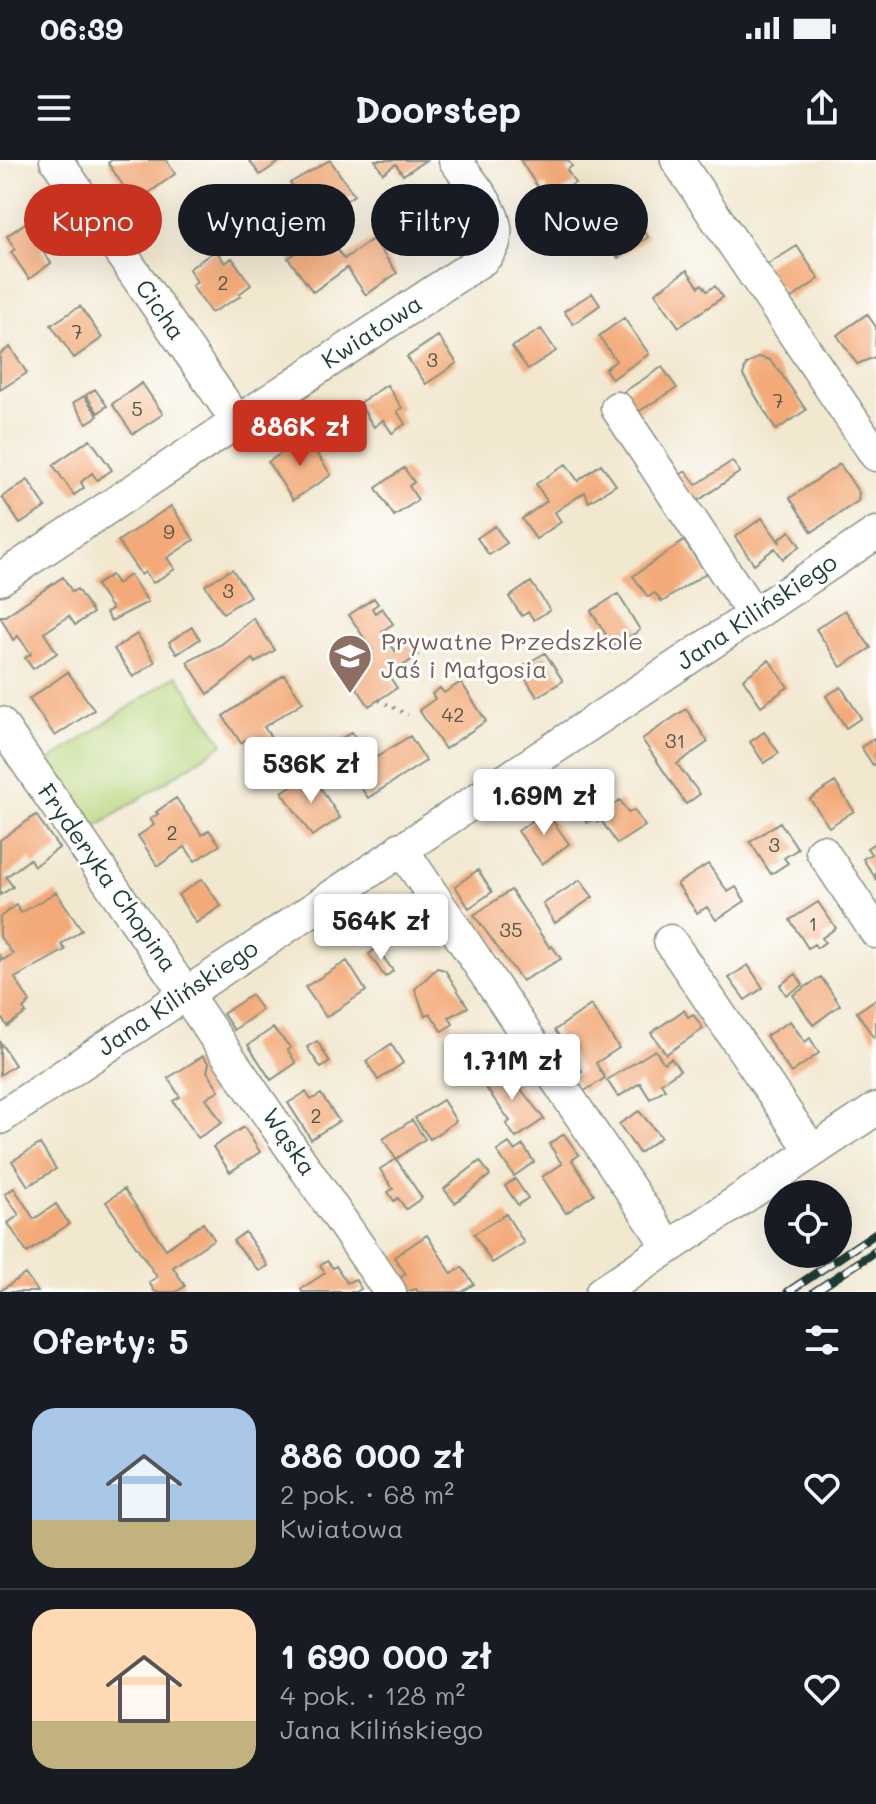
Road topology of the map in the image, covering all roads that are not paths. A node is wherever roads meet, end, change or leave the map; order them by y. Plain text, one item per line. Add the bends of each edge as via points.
1 (56, 160) edge
2 (455, 160) edge
3 (677, 160) edge
4 (617, 408) dead end
5 (237, 421) junction
6 (876, 455) edge
7 (876, 533) edge
8 (0, 579) edge
9 (753, 614) junction
10 (0, 723) edge
11 (401, 848) junction
12 (822, 851) dead end
13 (876, 932) edge
14 (670, 941) dead end
15 (187, 993) junction
16 (876, 1109) edge
17 (0, 1118) edge
18 (812, 1151) junction
19 (669, 1247) junction
20 (390, 1292) edge
21 (602, 1292) edge

1 - 5 street, Cicha
2 - 5 street, Kwiatowa via 496,224 496,237 483,259
3 - 6 street
4 - 9 street
5 - 8 street, Kwiatowa
7 - 9 street, Jana Kilińskiego
9 - 11 street, Jana Kilińskiego
10 - 15 street, Fryderyka Chopina
11 - 15 street, Jana Kilińskiego
11 - 19 street
12 - 13 street
14 - 18 street
15 - 17 street, Jana Kilińskiego
15 - 20 street, Wąska
16 - 18 street
18 - 19 street
19 - 21 street

